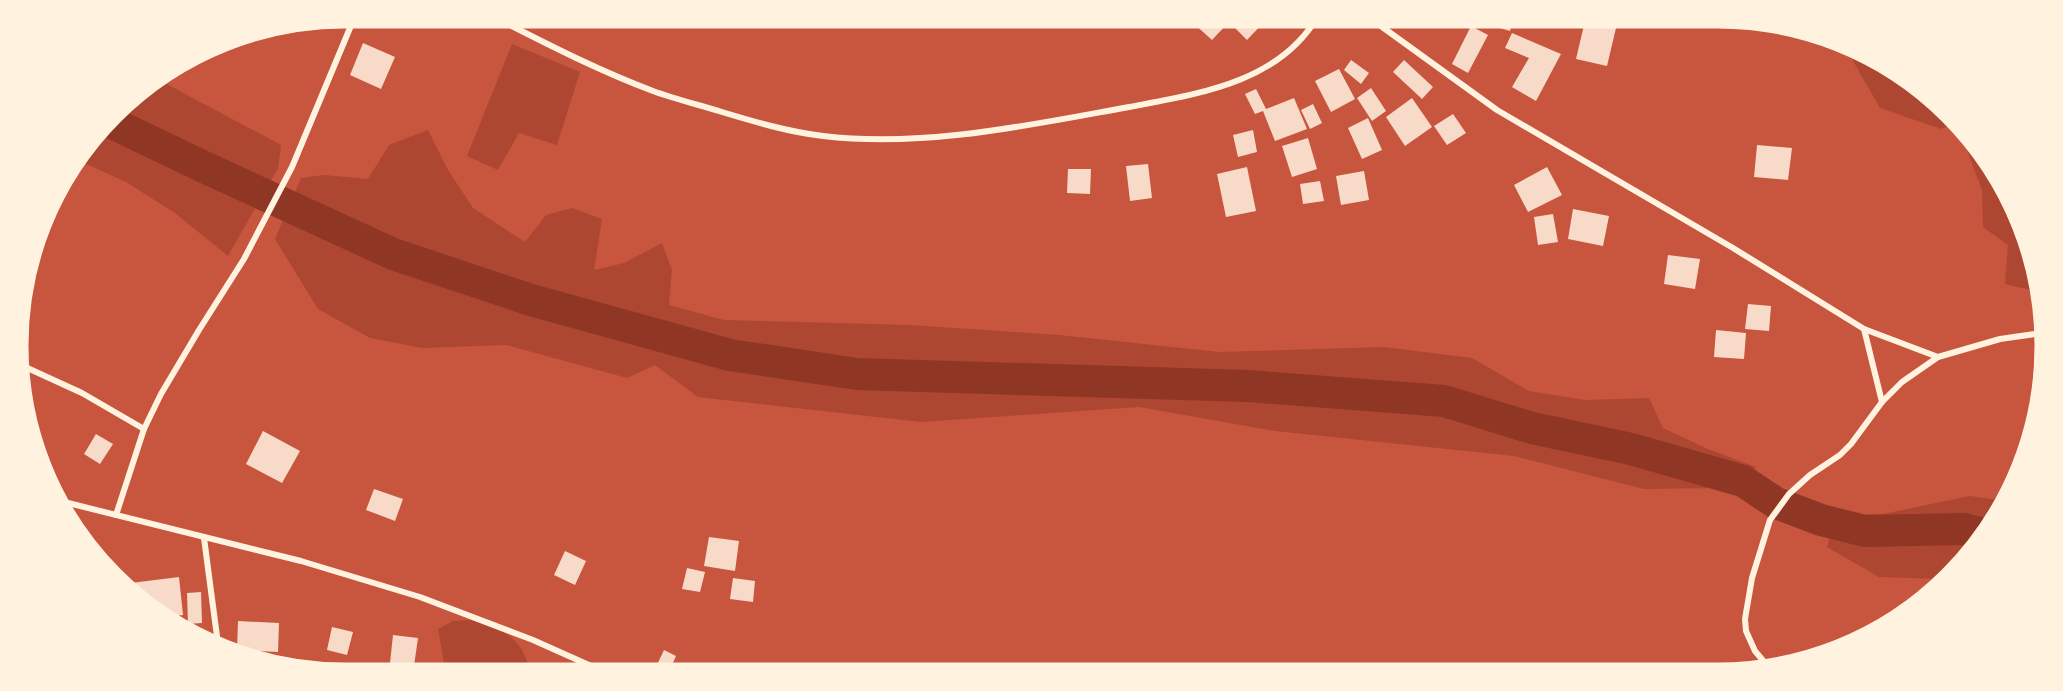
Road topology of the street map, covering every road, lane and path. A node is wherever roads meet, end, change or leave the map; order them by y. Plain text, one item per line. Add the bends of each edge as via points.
1 (349, 27) edge
2 (513, 27) edge
3 (1312, 27) edge
4 (1382, 27) edge
5 (1864, 329) junction
6 (2035, 334) edge
7 (1938, 357) junction
8 (28, 368) edge
9 (1882, 402) junction
10 (144, 429) junction
11 (69, 503) edge
12 (116, 515) junction
13 (204, 538) junction
14 (217, 637) edge
15 (1763, 660) edge
16 (587, 664) edge

1 - 10 street via 292,167 244,259 193,339
2 - 3 street via 654,91 762,124 824,136 899,139 997,130 1200,94 1236,82 1273,63 1295,47
4 - 5 street via 1497,110
5 - 7 street
5 - 9 street
6 - 7 street via 2000,339
7 - 9 street via 1902,382
8 - 10 street via 82,393
9 - 15 street via 1851,444 1810,474 1770,519 1752,578 1745,619 1746,631
10 - 12 street
11 - 12 street
12 - 13 street
13 - 14 street
13 - 16 street via 301,561 420,597

